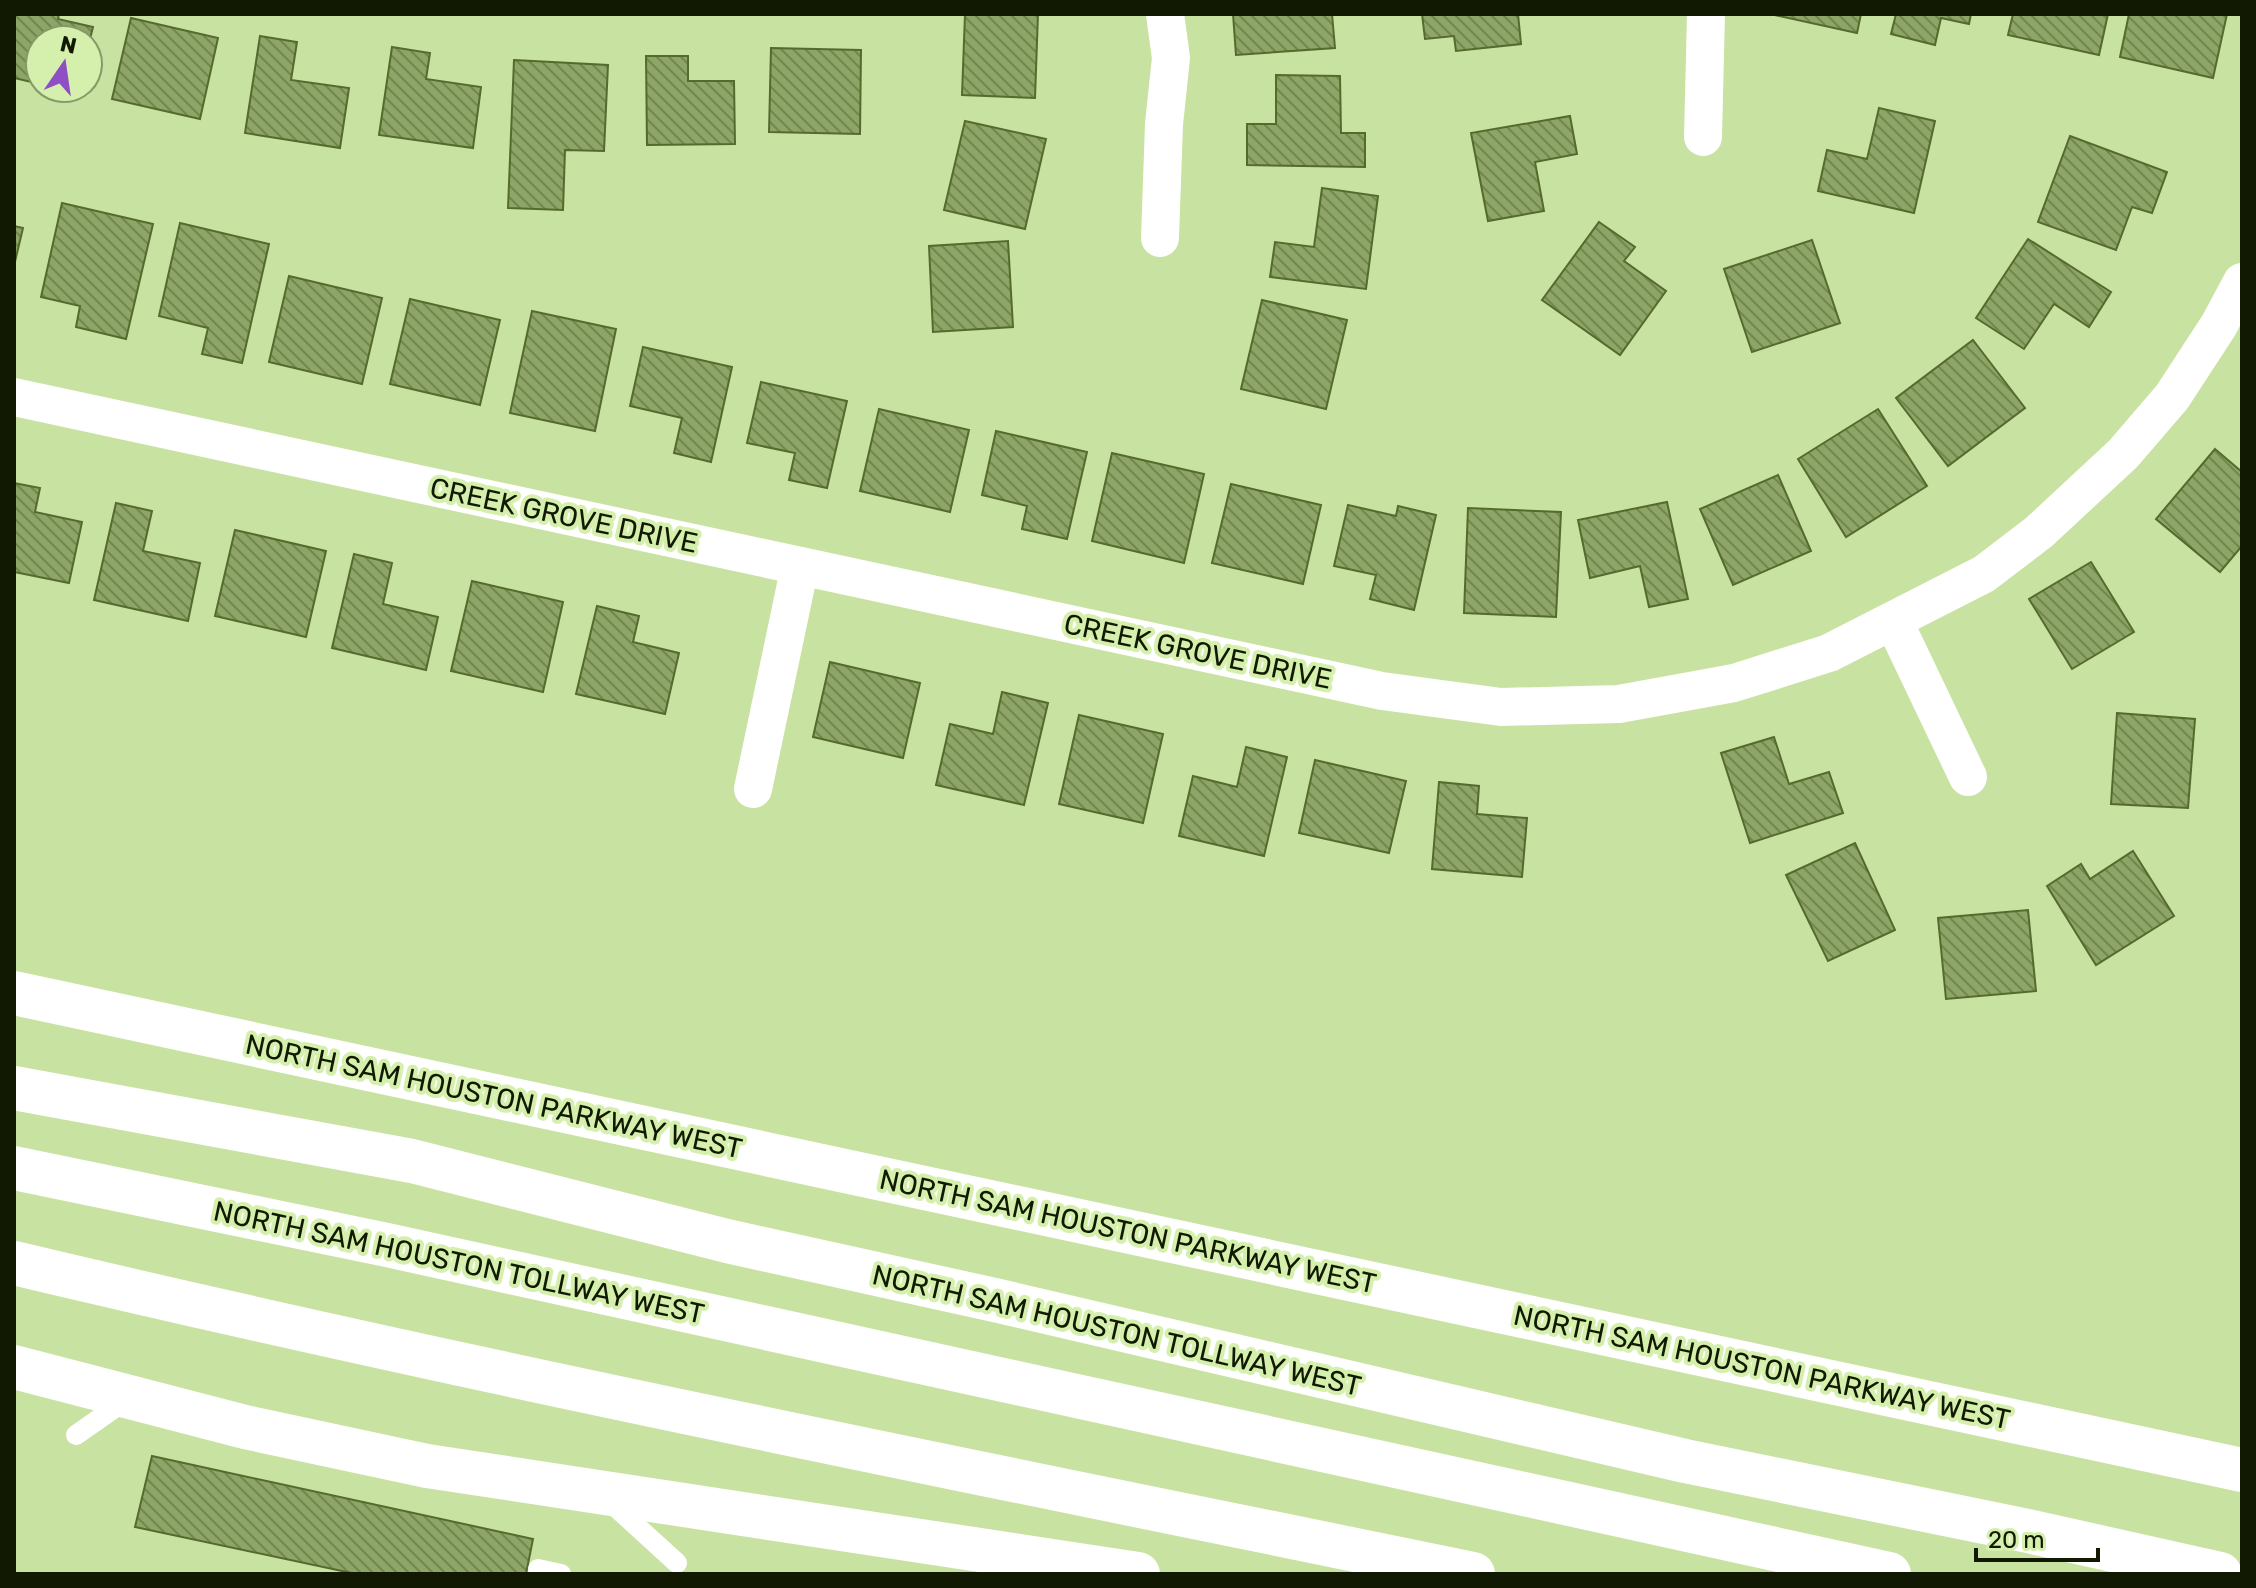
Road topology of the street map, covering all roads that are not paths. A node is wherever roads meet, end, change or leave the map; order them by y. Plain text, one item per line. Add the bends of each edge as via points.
1 (1165, 14) edge
2 (1706, 14) edge
3 (1703, 137) dead end
4 (1160, 238) dead end
5 (2242, 282) edge
6 (14, 397) edge
7 (800, 566) junction
8 (1894, 622) junction
9 (1968, 777) dead end
10 (753, 789) dead end
11 (14, 993) edge
12 (14, 1088) edge
13 (14, 1168) edge
14 (14, 1263) edge
15 (14, 1367) edge
16 (130, 1397) junction
17 (76, 1435) dead end
18 (2242, 1470) edge
19 (600, 1493) junction
20 (677, 1563) dead end
21 (538, 1569) dead end
22 (561, 1574) edge
23 (1138, 1574) edge
24 (1473, 1574) edge
25 (1889, 1574) edge
26 (2220, 1574) edge

1 - 4 street via 1171,58
2 - 3 street
5 - 8 street, CREEK GROVE DRIVE via 2172,397 2123,454 2039,532 1984,574
6 - 7 street, CREEK GROVE DRIVE
7 - 8 street, CREEK GROVE DRIVE via 1382,691 1501,707 1619,704 1734,683 1829,653
7 - 10 street
8 - 9 street
11 - 18 main road, NORTH SAM HOUSTON PARKWAY WEST
12 - 26 main road, NORTH SAM HOUSTON TOLLWAY WEST via 412,1161 727,1241 1670,1457
13 - 25 main road, NORTH SAM HOUSTON TOLLWAY WEST
14 - 24 main road via 587,1393
15 - 16 main road
16 - 17 lane
16 - 19 main road via 427,1466
19 - 20 lane
19 - 23 main road
21 - 22 lane

